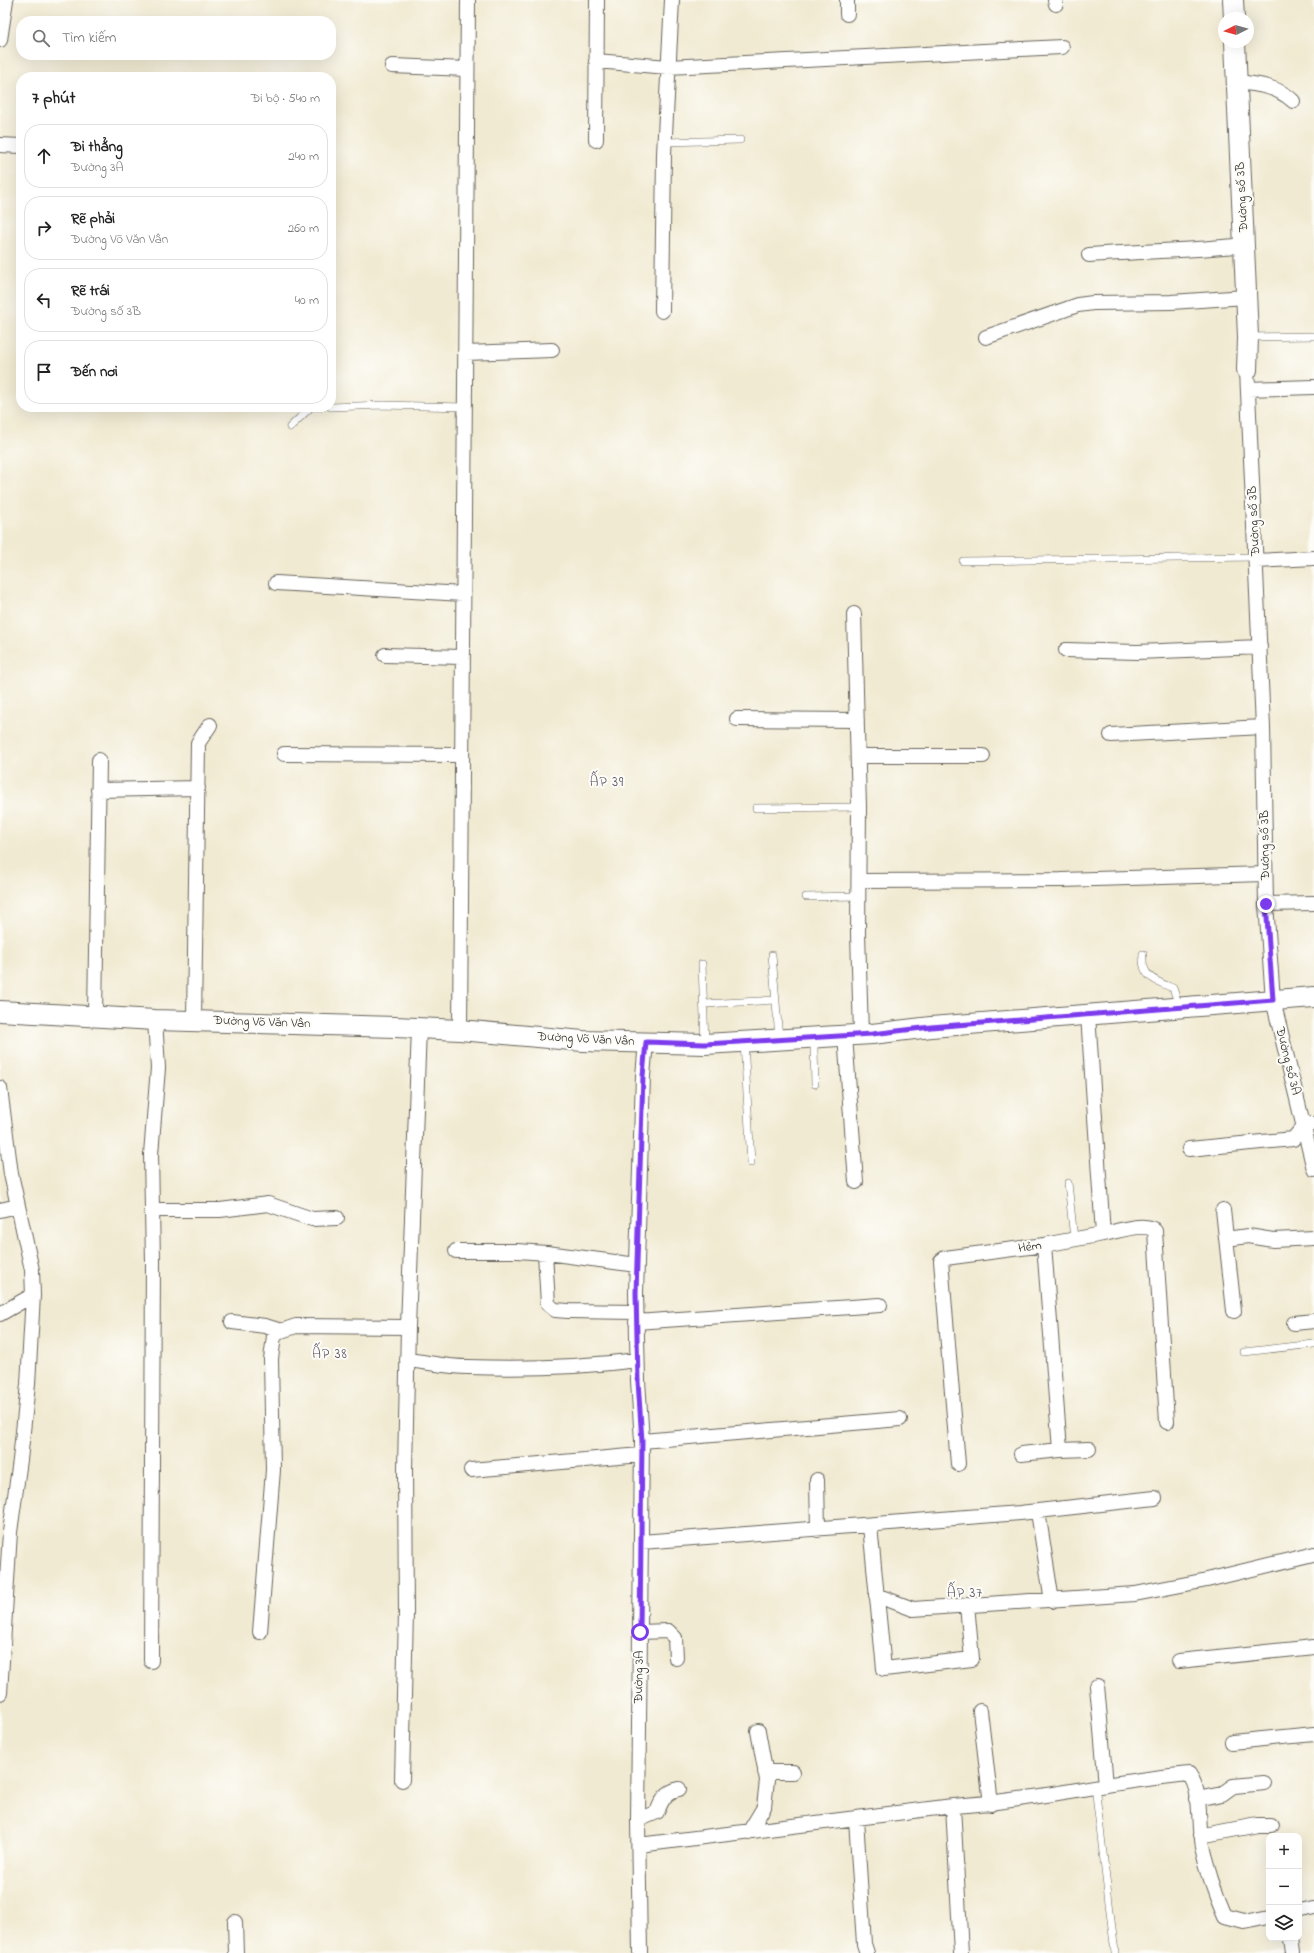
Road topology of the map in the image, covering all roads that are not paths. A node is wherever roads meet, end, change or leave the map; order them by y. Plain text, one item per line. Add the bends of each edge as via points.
1 (6, 0) edge
2 (468, 0) edge
3 (598, 0) edge
4 (672, 0) edge
5 (1232, 0) edge
6 (1233, 12) edge
7 (0, 40) edge
8 (1062, 47) dead end
9 (1235, 48) edge
10 (596, 61) junction
11 (392, 66) dead end
12 (668, 67) junction
13 (467, 69) junction
14 (1236, 82) junction
15 (1293, 100) dead end
16 (596, 140) dead end
17 (740, 140) dead end
18 (665, 142) junction
19 (0, 145) edge
20 (16, 146) edge
21 (1244, 245) junction
22 (1089, 255) dead end
23 (1246, 297) junction
24 (662, 311) dead end
25 (1248, 336) junction
26 (1314, 336) edge
27 (986, 337) dead end
28 (552, 350) dead end
29 (465, 353) junction
30 (1248, 379) junction
31 (1314, 387) edge
32 (336, 407) edge
33 (464, 407) junction
34 (305, 412) edge
35 (290, 426) dead end
36 (1314, 558) edge
37 (1256, 559) junction
38 (962, 561) dead end
39 (276, 583) dead end
40 (463, 594) junction
41 (854, 614) dead end
42 (1260, 647) junction
43 (1066, 650) dead end
44 (385, 655) dead end
45 (462, 657) junction
46 (737, 719) dead end
47 (857, 720) junction
48 (210, 725) dead end
49 (1263, 727) junction
50 (1111, 735) dead end
51 (284, 754) dead end
52 (462, 755) junction
53 (858, 756) junction
54 (983, 756) dead end
55 (99, 760) dead end
56 (198, 788) junction
57 (98, 790) junction
58 (859, 807) junction
59 (756, 808) dead end
60 (1265, 874) junction
61 (859, 881) junction
62 (858, 896) junction
63 (806, 897) dead end
64 (1314, 903) edge
65 (1266, 904) junction
66 (1143, 954) dead end
67 (772, 955) dead end
68 (702, 964) dead end
69 (1314, 997) edge
70 (776, 1000) junction
71 (1273, 1000) junction
72 (704, 1004) junction
73 (1179, 1008) junction
74 (0, 1011) edge
75 (1088, 1015) junction
76 (96, 1016) junction
77 (155, 1020) junction
78 (194, 1020) junction
79 (419, 1028) junction
80 (460, 1030) junction
81 (853, 1035) junction
82 (816, 1037) junction
83 (779, 1040) junction
84 (646, 1042) junction
85 (744, 1042) junction
86 (705, 1044) junction
87 (815, 1084) dead end
88 (0, 1088) edge
89 (1309, 1124) edge
90 (1189, 1149) dead end
91 (751, 1163) dead end
92 (1314, 1169) edge
93 (856, 1182) dead end
94 (1068, 1183) dead end
95 (18, 1206) junction
96 (0, 1210) edge
97 (152, 1210) junction
98 (1222, 1210) dead end
99 (337, 1218) dead end
100 (1103, 1234) junction
101 (1314, 1238) edge
102 (1074, 1239) junction
103 (1226, 1239) junction
104 (1044, 1246) junction
105 (456, 1251) dead end
106 (545, 1253) junction
107 (637, 1265) junction
108 (33, 1295) junction
109 (880, 1305) dead end
110 (1234, 1311) dead end
111 (0, 1314) edge
112 (636, 1317) junction
113 (1314, 1321) edge
114 (232, 1322) dead end
115 (1294, 1323) dead end
116 (408, 1327) junction
117 (281, 1331) junction
118 (1314, 1344) edge
119 (1244, 1352) dead end
120 (407, 1360) junction
121 (637, 1360) junction
122 (900, 1419) dead end
123 (1167, 1422) dead end
124 (642, 1448) junction
125 (1089, 1449) dead end
126 (1060, 1450) junction
127 (1021, 1454) dead end
128 (958, 1464) dead end
129 (471, 1470) dead end
130 (817, 1480) dead end
131 (1155, 1498) dead end
132 (1038, 1512) junction
133 (870, 1526) junction
134 (818, 1530) junction
135 (641, 1542) junction
136 (1314, 1554) edge
137 (876, 1595) junction
138 (1052, 1601) junction
139 (967, 1605) junction
140 (260, 1632) dead end
141 (640, 1632) junction
142 (1314, 1647) edge
143 (676, 1658) dead end
144 (1179, 1660) dead end
145 (151, 1662) dead end
146 (1097, 1686) dead end
147 (0, 1693) edge
148 (980, 1712) dead end
149 (758, 1731) dead end
150 (1314, 1734) edge
151 (1232, 1742) dead end
152 (765, 1772) junction
153 (793, 1772) dead end
154 (402, 1780) dead end
155 (1264, 1783) dead end
156 (1101, 1786) junction
157 (679, 1789) dead end
158 (1197, 1798) junction
159 (991, 1804) junction
160 (954, 1806) junction
161 (856, 1819) junction
162 (638, 1820) junction
163 (1272, 1825) dead end
164 (749, 1832) junction
165 (1200, 1836) junction
166 (639, 1845) junction
167 (1314, 1907) edge
168 (1302, 1909) edge
169 (1266, 1917) edge
170 (235, 1922) dead end
171 (1289, 1941) edge
172 (236, 1953) edge
173 (640, 1953) edge
174 (867, 1953) edge
175 (961, 1953) edge
176 (1115, 1953) edge
177 (1291, 1953) edge

1 - 7 street
2 - 13 street
3 - 10 street
4 - 12 street
5 - 6 street
8 - 12 street
9 - 14 street, Đường số 3B
10 - 12 street
10 - 16 street
11 - 13 street
12 - 18 street
13 - 29 street
14 - 15 street via 1262,84 1285,93
14 - 21 street, Đường số 3B
17 - 18 lane
18 - 24 street
19 - 20 street
21 - 22 street
21 - 23 street, Đường số 3B
23 - 25 street, Đường số 3B
23 - 27 street via 1078,305
25 - 26 lane
25 - 30 street, Đường số 3B
28 - 29 street
29 - 33 street
30 - 31 street
30 - 37 street, Đường số 3B
32 - 33 lane
33 - 40 street
34 - 35 lane
36 - 37 street
37 - 38 lane
37 - 42 street, Đường số 3B
39 - 40 street
40 - 45 street
41 - 47 street
42 - 43 street via 1137,652
42 - 49 street, Đường số 3B
44 - 45 street
45 - 52 street
46 - 47 street
47 - 53 street
48 - 56 street via 198,743
49 - 50 street
49 - 60 street, Đường số 3B
51 - 52 street
52 - 80 street
53 - 54 street
53 - 58 street
55 - 57 street
56 - 57 street
56 - 78 street
57 - 76 street
58 - 59 lane
58 - 61 street
60 - 61 street via 1061,880
60 - 65 street, Đường số 3B
61 - 62 street
62 - 63 lane
62 - 81 street
64 - 65 street
65 - 71 street, Đường số 3B
66 - 73 lane via 1142,966 1148,975 1151,979 1173,988
67 - 70 lane
68 - 72 lane
69 - 71 street, Đường Võ Văn Vân
70 - 72 lane
70 - 83 lane
71 - 73 street, Đường Võ Văn Vân
71 - 89 street, Đường số 3A
72 - 86 lane
73 - 75 street, Đường Võ Văn Vân
74 - 76 street, Đường Võ Văn Vân
75 - 81 street, Đường Võ Văn Vân
75 - 100 street
76 - 77 street, Đường Võ Văn Vân
77 - 78 street, Đường Võ Văn Vân
77 - 97 street via 158,1068 151,1154
78 - 79 street, Đường Võ Văn Vân
79 - 80 street, Đường Võ Văn Vân
79 - 116 street
80 - 84 street, Đường Võ Văn Vân via 583,1041
81 - 82 street, Đường Võ Văn Vân
81 - 93 street
82 - 83 street, Đường Võ Văn Vân
82 - 87 lane
83 - 85 street, Đường Võ Văn Vân
84 - 86 street, Đường Võ Văn Vân
84 - 107 street, Đường 3A
85 - 86 street, Đường Võ Văn Vân
85 - 91 lane
88 - 95 street via 11,1174
89 - 90 street via 1293,1139
89 - 92 street, Đường số 3A
94 - 102 lane
95 - 96 street
95 - 108 street via 32,1270
97 - 99 street via 220,1210 268,1204 312,1219
97 - 145 street
98 - 103 street
100 - 102 street, Hẻm
100 - 123 street, Hẻm via 1145,1226 1155,1231
101 - 103 street via 1273,1240 1248,1236
102 - 104 street, Hẻm
103 - 110 street
104 - 126 street
104 - 128 street, Hẻm via 945,1258 941,1262
105 - 106 street
106 - 107 street
106 - 112 street via 548,1304 552,1308
107 - 112 street, Đường 3A
108 - 111 street
108 - 147 street via 28,1384 10,1532
109 - 112 street
112 - 121 street, Đường 3A
113 - 115 street
114 - 117 street via 265,1326
116 - 117 street via 296,1326
116 - 120 street
117 - 140 street via 274,1336 271,1358 273,1470
118 - 119 lane
120 - 121 street via 467,1367 559,1366
120 - 154 street via 406,1619
121 - 124 street, Đường 3A
122 - 124 street
124 - 129 street via 559,1461
124 - 135 street, Đường 3A
125 - 126 street
126 - 127 street
130 - 134 street
131 - 132 street
132 - 133 street
132 - 138 street
133 - 134 street
133 - 137 street
134 - 135 street
135 - 141 street, Đường 3A
136 - 138 street via 1207,1580 1135,1594
137 - 139 street via 913,1609
137 - 139 street via 884,1669 972,1659
138 - 139 street
141 - 143 street via 668,1631 675,1638
141 - 162 street, Đường 3A
142 - 144 street
146 - 156 street
148 - 159 street
149 - 152 street
150 - 151 street
152 - 153 street
152 - 164 street via 767,1780 764,1807
155 - 158 street via 1233,1786 1222,1794
156 - 158 street via 1189,1774 1196,1783
156 - 159 street
156 - 176 lane
157 - 162 street via 662,1798 657,1812
158 - 165 street
159 - 160 street
160 - 161 street
160 - 175 street
161 - 164 street
161 - 174 street via 864,1944
162 - 166 street, Đường 3A
163 - 165 street
164 - 166 street
165 - 169 street via 1212,1887 1225,1916 1244,1921
166 - 173 street, Đường 3A
167 - 168 street
170 - 172 street
171 - 177 street

